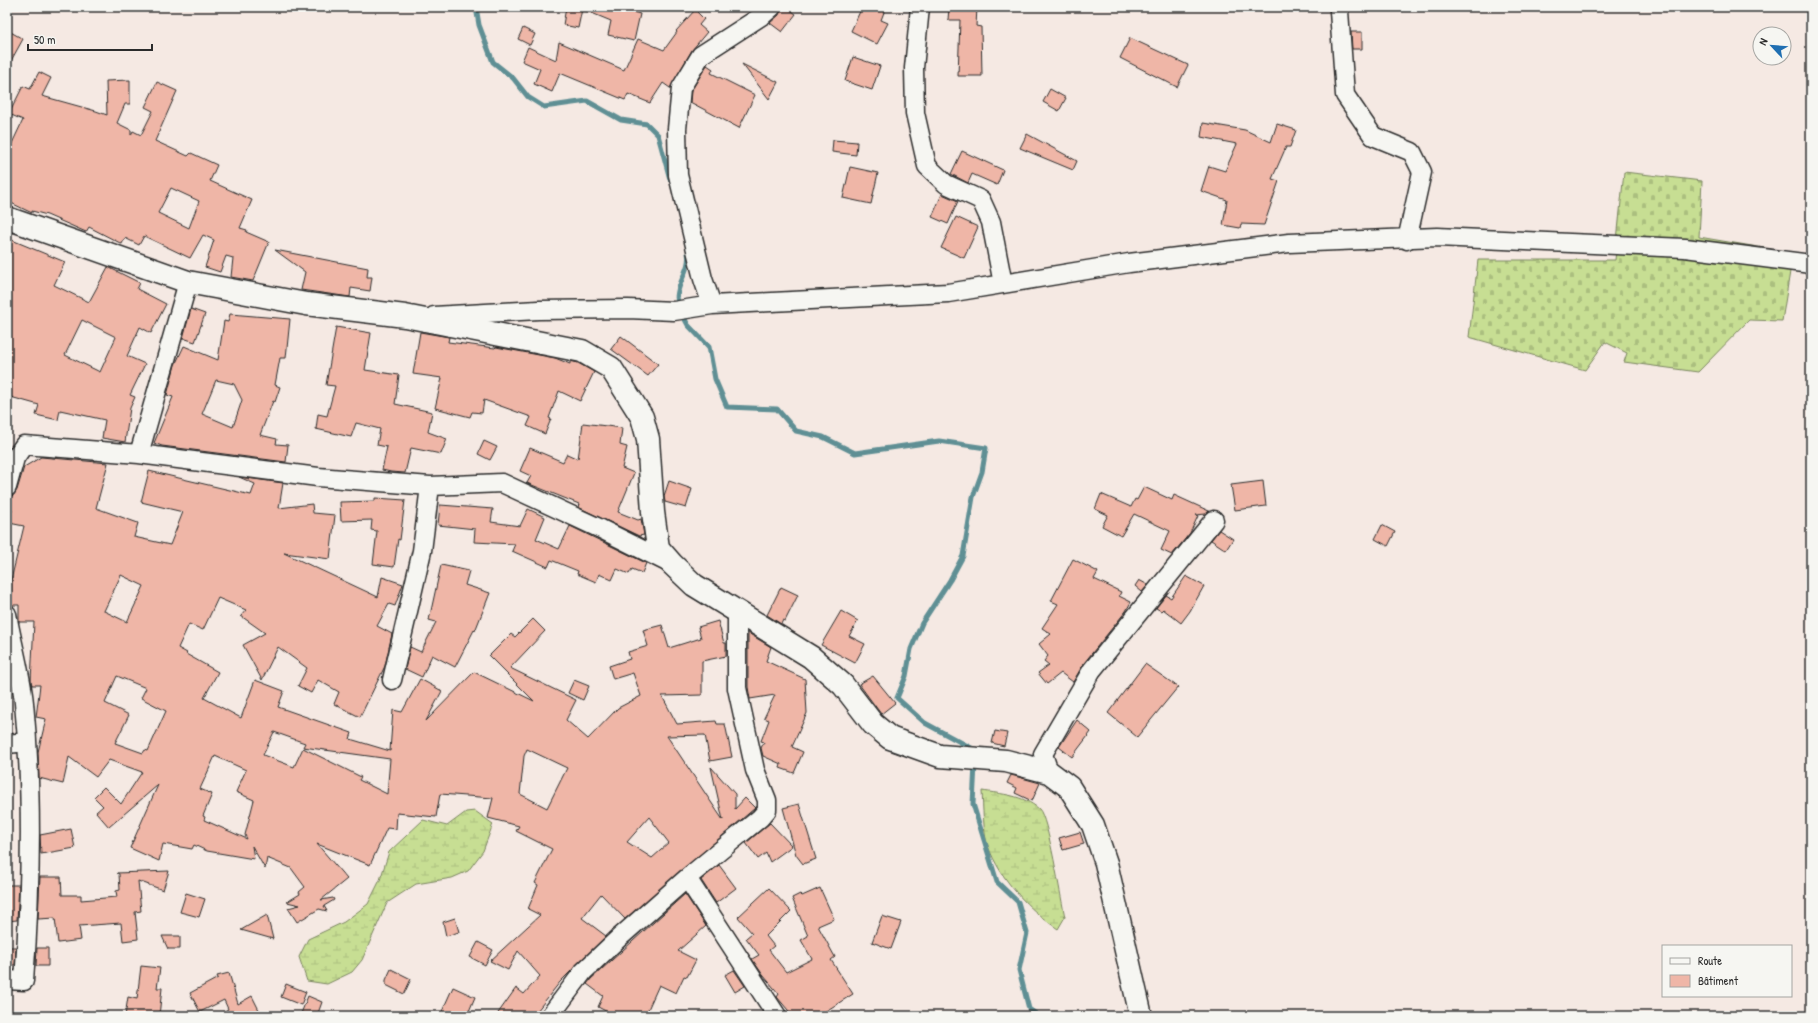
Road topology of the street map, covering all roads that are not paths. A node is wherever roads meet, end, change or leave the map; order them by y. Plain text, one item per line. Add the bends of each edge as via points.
1 (920, 7) edge
2 (766, 10) edge
3 (1339, 11) dead end
4 (7, 218) edge
5 (1407, 240) junction
6 (1811, 264) edge
7 (188, 282) junction
8 (1003, 284) junction
9 (712, 305) junction
10 (405, 316) junction
11 (139, 454) junction
12 (430, 486) junction
13 (7, 487) edge
14 (1214, 520) dead end
15 (672, 564) junction
16 (737, 611) junction
17 (7, 614) edge
18 (392, 680) dead end
19 (7, 695) edge
20 (24, 701) junction
21 (26, 742) junction
22 (7, 744) edge
23 (1049, 772) junction
24 (686, 878) junction
25 (7, 980) edge
26 (550, 1016) edge
27 (777, 1016) edge
28 (1141, 1016) edge

1 - 8 street via 914,68 915,113 927,166 946,184 981,200 991,222
2 - 9 street via 701,55 681,88 677,129 678,175 703,279
3 - 5 street via 1344,95 1373,136 1412,152 1422,172
4 - 7 street
5 - 6 street via 1437,237 1685,248
5 - 8 street via 1289,243 1129,263
7 - 10 street via 306,304
7 - 11 street
8 - 9 street via 948,293
9 - 10 street via 681,311 538,310
10 - 15 street via 582,351 611,368 642,417 648,439 658,548
11 - 12 street via 318,477
11 - 13 street via 24,445 15,458
12 - 15 street via 502,483
12 - 18 street via 422,551
14 - 23 street via 1092,670 1043,754
15 - 16 street via 694,585
16 - 23 street via 811,657 843,685 873,724 890,738 940,756 1006,761
16 - 24 street via 737,688 755,770 767,800 767,810
17 - 20 street
19 - 20 street
20 - 21 street
21 - 22 street
21 - 25 street via 30,804 28,926 24,981
23 - 28 street via 1069,787 1093,825 1106,863
24 - 26 street via 583,972
24 - 27 street

